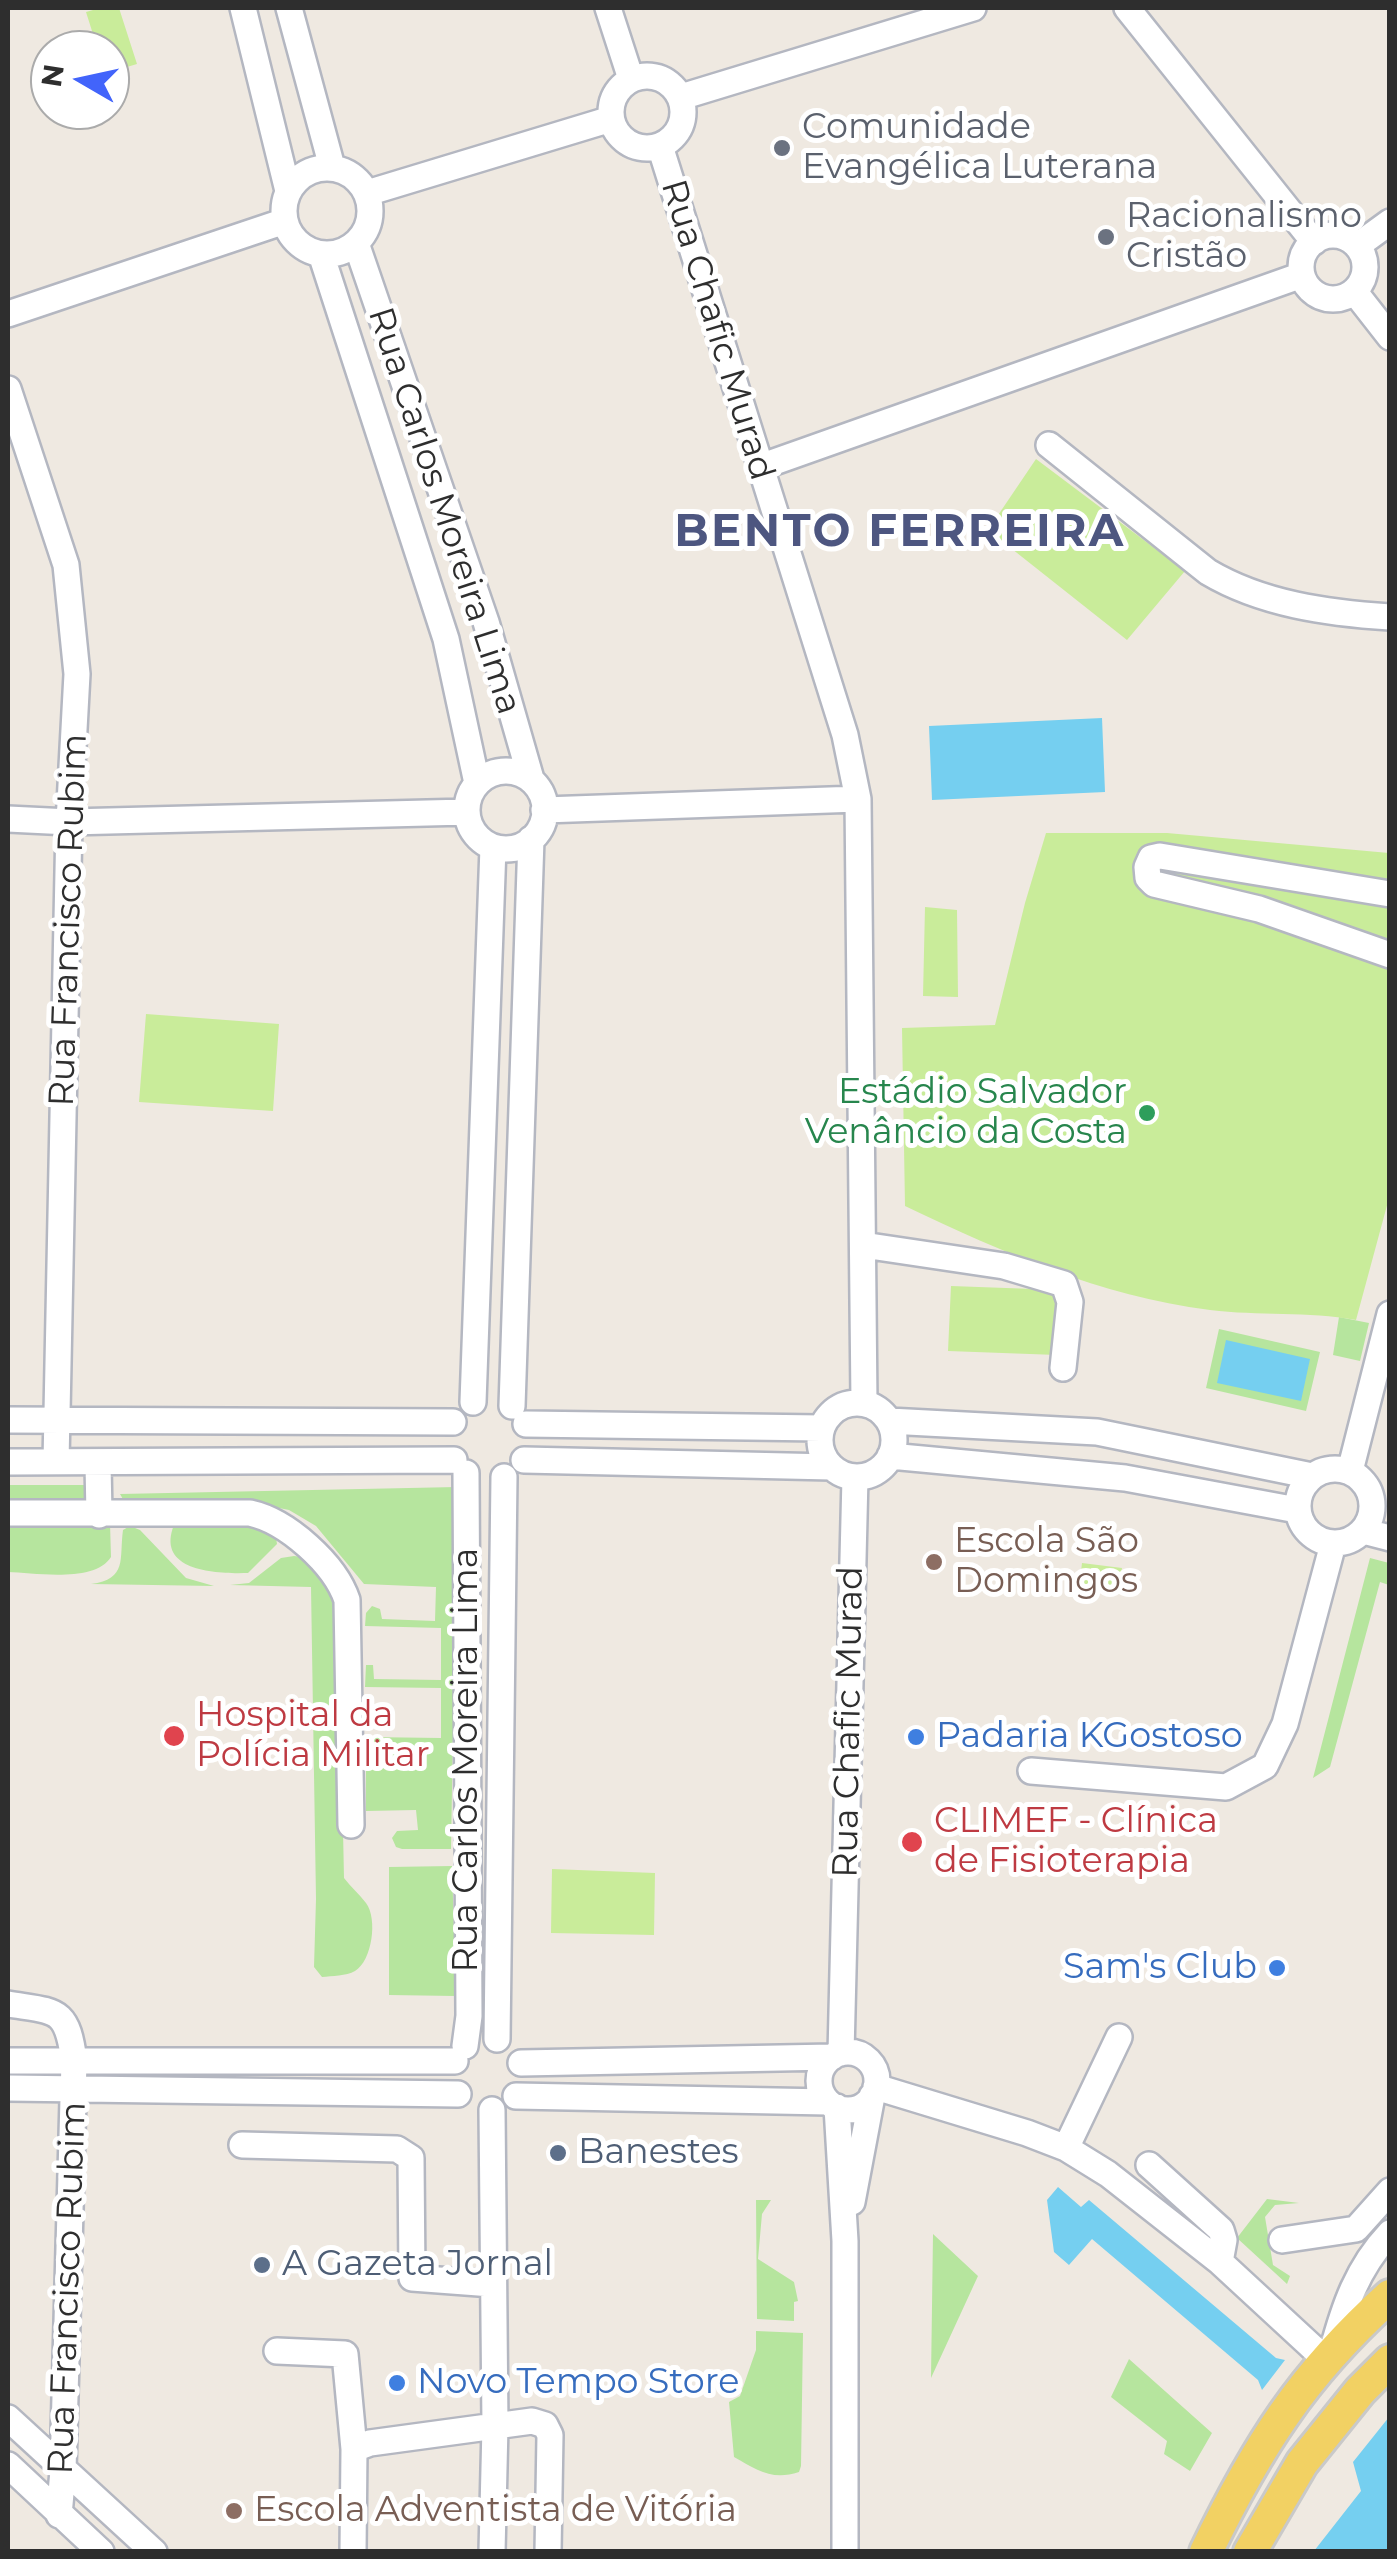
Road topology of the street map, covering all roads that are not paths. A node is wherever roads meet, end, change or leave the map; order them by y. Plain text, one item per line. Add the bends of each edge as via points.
1 (243, 8) edge
2 (288, 8) edge
3 (608, 8) edge
4 (973, 8) edge
5 (1127, 8) edge
6 (631, 79) junction
7 (681, 97) junction
8 (611, 119) junction
9 (660, 146) junction
10 (332, 167) junction
11 (288, 192) junction
12 (367, 193) junction
13 (285, 221) junction
14 (1390, 222) edge
15 (1314, 242) junction
16 (356, 243) junction
17 (1356, 246) junction
18 (322, 254) junction
19 (1302, 274) junction
20 (1354, 292) junction
21 (8, 314) edge
22 (1390, 337) edge
23 (8, 388) edge
24 (1049, 446) dead end
25 (760, 467) junction
26 (1390, 618) edge
27 (486, 622) junction
28 (446, 640) junction
29 (530, 779) junction
30 (477, 783) junction
31 (858, 800) junction
32 (544, 810) junction
33 (466, 812) junction
34 (8, 819) edge
35 (69, 822) junction
36 (532, 839) junction
37 (492, 847) junction
38 (1390, 894) edge
39 (1390, 955) edge
40 (527, 1026) junction
41 (485, 1027) junction
42 (479, 1212) junction
43 (520, 1212) junction
44 (862, 1246) junction
45 (1390, 1314) edge
46 (1064, 1368) dead end
47 (473, 1402) junction
48 (864, 1403) junction
49 (519, 1415) junction
50 (8, 1420) edge
51 (58, 1420) junction
52 (889, 1421) junction
53 (452, 1422) junction
54 (821, 1428) junction
55 (890, 1456) junction
56 (524, 1460) junction
57 (8, 1462) edge
58 (56, 1462) junction
59 (98, 1464) junction
60 (460, 1466) junction
61 (843, 1472) junction
62 (1312, 1476) junction
63 (504, 1477) junction
64 (1369, 1485) edge
65 (1297, 1510) junction
66 (8, 1513) edge
67 (99, 1515) junction
68 (1363, 1531) junction
69 (1390, 1538) edge
70 (1333, 1544) junction
71 (1031, 1771) dead end
72 (352, 1825) dead end
73 (844, 1968) junction
74 (8, 2004) edge
75 (1119, 2038) dead end
76 (497, 2040) junction
77 (460, 2054) junction
78 (836, 2055) junction
79 (868, 2060) junction
80 (8, 2061) edge
81 (74, 2061) junction
82 (522, 2062) junction
83 (8, 2088) edge
84 (75, 2088) junction
85 (874, 2092) junction
86 (458, 2094) junction
87 (516, 2096) junction
88 (832, 2104) junction
89 (492, 2110) junction
90 (242, 2145) dead end
91 (1066, 2148) junction
92 (1148, 2165) dead end
93 (1390, 2191) edge
94 (1390, 2233) edge
95 (1282, 2240) dead end
96 (844, 2241) junction
97 (1220, 2262) junction
98 (492, 2284) junction
99 (1390, 2296) edge
100 (277, 2351) dead end
101 (1328, 2356) junction
102 (1390, 2361) edge
103 (8, 2418) edge
104 (494, 2426) junction
105 (1327, 2433) junction
106 (354, 2449) junction
107 (8, 2465) edge
108 (63, 2471) junction
109 (59, 2515) junction
110 (100, 2552) edge
111 (154, 2552) edge
112 (353, 2552) edge
113 (492, 2552) edge
114 (548, 2552) edge
115 (845, 2552) edge
116 (1206, 2552) edge
117 (1250, 2552) edge

1 - 11 street
2 - 10 street
3 - 6 street
4 - 7 street
5 - 15 street
6 - 7 street via 654,76
6 - 8 street via 614,96
7 - 9 street via 681,126
8 - 9 street via 624,140
8 - 12 street
9 - 25 street, Rua Chafic Murad
10 - 11 street via 301,176
10 - 12 street via 358,180
11 - 13 street
12 - 16 street via 369,223
13 - 18 street via 295,240
13 - 21 street
14 - 17 street
15 - 17 street via 1332,235
15 - 19 street via 1303,256
16 - 18 street
16 - 27 street, Rua Carlos Moreira Lima
17 - 20 street via 1365,267
18 - 28 street, Rua Carlos Moreira Lima
19 - 20 street via 1320,296
19 - 25 street
20 - 22 street
23 - 35 street, Rua Francisco Rubim via 66,565 76,674
24 - 26 street via 1237,589
25 - 31 street, Rua Chafic Murad via 845,735
27 - 28 street
27 - 29 street, Rua Carlos Moreira Lima
28 - 30 street, Rua Carlos Moreira Lima
29 - 30 street via 504,770
29 - 32 street
30 - 33 street
31 - 32 street
31 - 44 street, Rua Chafic Murad
32 - 36 street
33 - 35 street
33 - 37 street via 470,827
34 - 35 street
35 - 51 street, Rua Francisco Rubim
36 - 37 street
36 - 40 street
37 - 41 street
38 - 39 street via 1160,856 1146,866 1154,884 1259,909
40 - 41 street
40 - 43 street
41 - 42 street
42 - 43 street
42 - 47 street
43 - 49 street
44 - 46 street via 1004,1266 1064,1284 1070,1302
44 - 48 street, Rua Chafic Murad
45 - 64 street
47 - 49 street via 493,1399
47 - 53 street
48 - 52 street
48 - 54 street via 838,1407
49 - 54 street
49 - 56 street via 528,1448
50 - 51 street
51 - 53 street
51 - 58 street, Rua Francisco Rubim
52 - 55 street
52 - 62 street via 1096,1432
53 - 60 street via 450,1448
54 - 61 street via 820,1449
55 - 61 street via 869,1475
55 - 65 street via 1126,1478
56 - 61 street
56 - 63 street
57 - 58 street
58 - 59 street
59 - 60 street
59 - 67 street
60 - 63 street via 484,1480
60 - 77 street, Rua Carlos Moreira Lima via 468,2016
61 - 73 street, Rua Chafic Murad
62 - 64 street via 1324,1470
62 - 65 street
63 - 76 street, Rua Carlos Moreira Lima
64 - 68 street via 1372,1511
65 - 70 street via 1309,1534
66 - 67 street
67 - 72 street via 265,1516 330,1570 347,1600
68 - 69 street
68 - 70 street
70 - 71 street via 1285,1724 1265,1766 1226,1787
73 - 78 street, Rua Chafic Murad
73 - 79 street, Rua Chafic Murad
74 - 81 street, Rua Francisco Rubim via 63,2019
75 - 91 street
76 - 77 street via 477,2040
76 - 82 street
77 - 81 street
77 - 86 street via 452,2075
78 - 79 street
78 - 82 street
78 - 88 street via 820,2078
79 - 85 street
80 - 81 street
81 - 84 street, Rua Francisco Rubim
82 - 87 street
83 - 84 street
84 - 86 street
84 - 108 street, Rua Francisco Rubim
85 - 88 street via 857,2108
85 - 91 street
85 - 96 street
86 - 89 street
87 - 88 street
87 - 89 street
88 - 96 street
89 - 98 street
90 - 98 street via 397,2149 411,2158 412,2278
91 - 97 street
92 - 97 street via 1221,2230
93 - 95 street via 1356,2229
94 - 101 street via 1346,2299
96 - 115 street
97 - 101 street
98 - 104 street
99 - 101 main road
100 - 106 street via 345,2354
101 - 105 main road
101 - 116 main road via 1244,2474
102 - 105 main road
103 - 108 street
104 - 106 street
104 - 113 street
104 - 114 street via 532,2422 550,2435
105 - 117 main road
106 - 112 street
107 - 109 street
108 - 109 street, Rua Francisco Rubim
108 - 111 street
109 - 110 street

